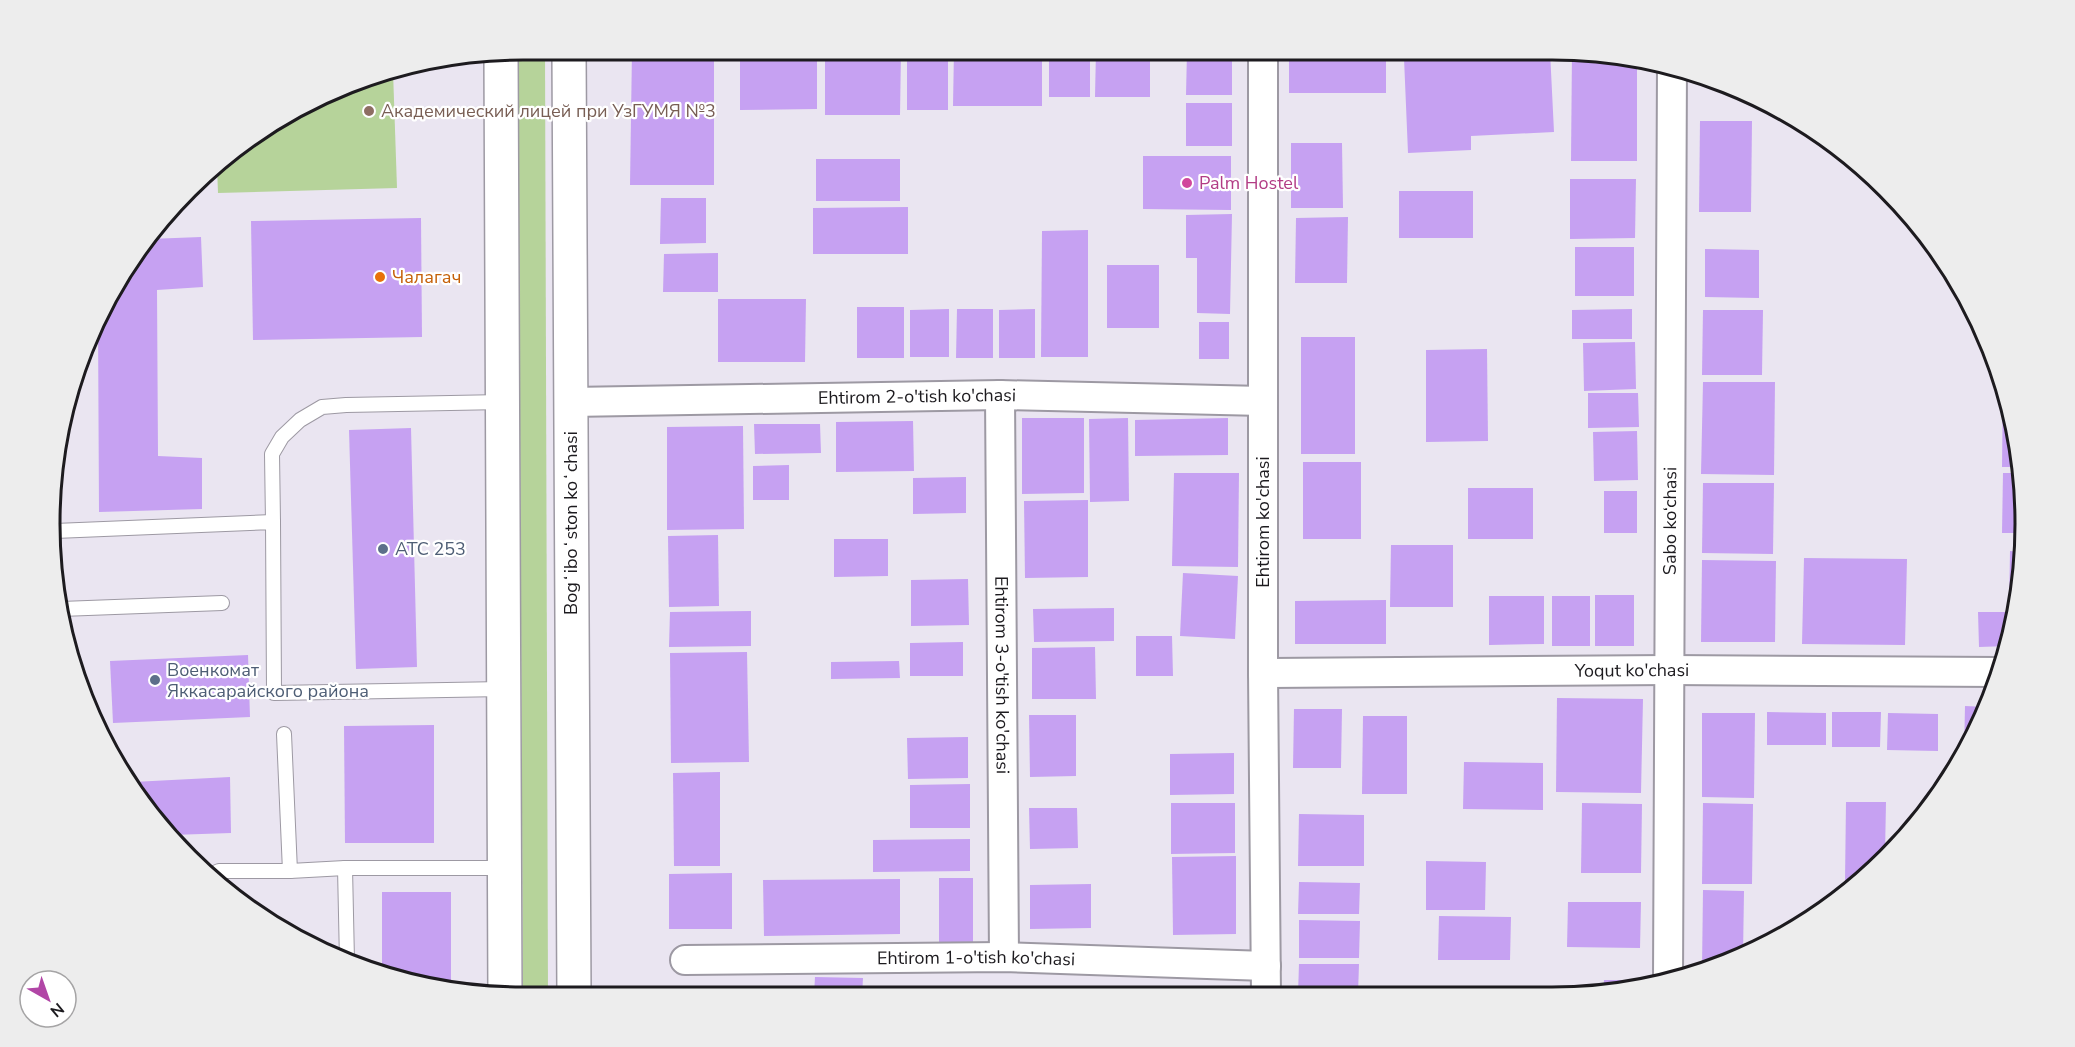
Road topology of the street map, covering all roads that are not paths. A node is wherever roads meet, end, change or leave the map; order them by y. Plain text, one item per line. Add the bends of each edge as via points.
1 (569, 60) edge
2 (1263, 60) edge
3 (501, 61) edge
4 (1672, 76) edge
5 (1000, 394) junction
6 (1263, 401) junction
7 (503, 402) junction
8 (571, 402) junction
9 (273, 522) junction
10 (60, 531) edge
11 (222, 603) dead end
12 (68, 609) edge
13 (1670, 670) junction
14 (1990, 672) edge
15 (1263, 673) junction
16 (504, 689) junction
17 (284, 734) dead end
18 (345, 868) junction
19 (505, 868) junction
20 (290, 871) junction
21 (218, 872) edge
22 (347, 952) edge
23 (1004, 957) junction
24 (685, 960) dead end
25 (1266, 966) junction
26 (1668, 972) edge
27 (506, 986) edge
28 (574, 987) edge
29 (1266, 987) edge

1 - 8 street, Bogʻiboʻston koʻchasi
2 - 6 street, Ehtirom ko'chasi
3 - 7 street
4 - 13 street, Sabo ko‘chasi
5 - 6 street, Ehtirom 2-o'tish ko'chasi
5 - 8 street, Ehtirom 2-o'tish ko'chasi
5 - 23 street, Ehtirom 3-o'tish ko'chasi
6 - 15 street, Ehtirom ko'chasi
7 - 9 lane via 322,407 300,420 282,437 272,454
7 - 16 street
8 - 28 street, Bogʻiboʻston koʻchasi
9 - 10 lane
9 - 16 lane via 274,693
11 - 12 lane
13 - 14 street, Yoqut ko'chasi
13 - 15 street, Yoqut ko'chasi
13 - 26 street, Sabo ko‘chasi
15 - 25 street, Ehtirom ko'chasi
16 - 19 street
17 - 20 lane
18 - 19 lane
18 - 20 lane
18 - 22 lane
19 - 27 street
20 - 21 lane
23 - 24 street, Ehtirom 1-o'tish ko'chasi
23 - 25 street, Ehtirom 1-o'tish ko'chasi
25 - 29 street, Ehtirom ko'chasi

